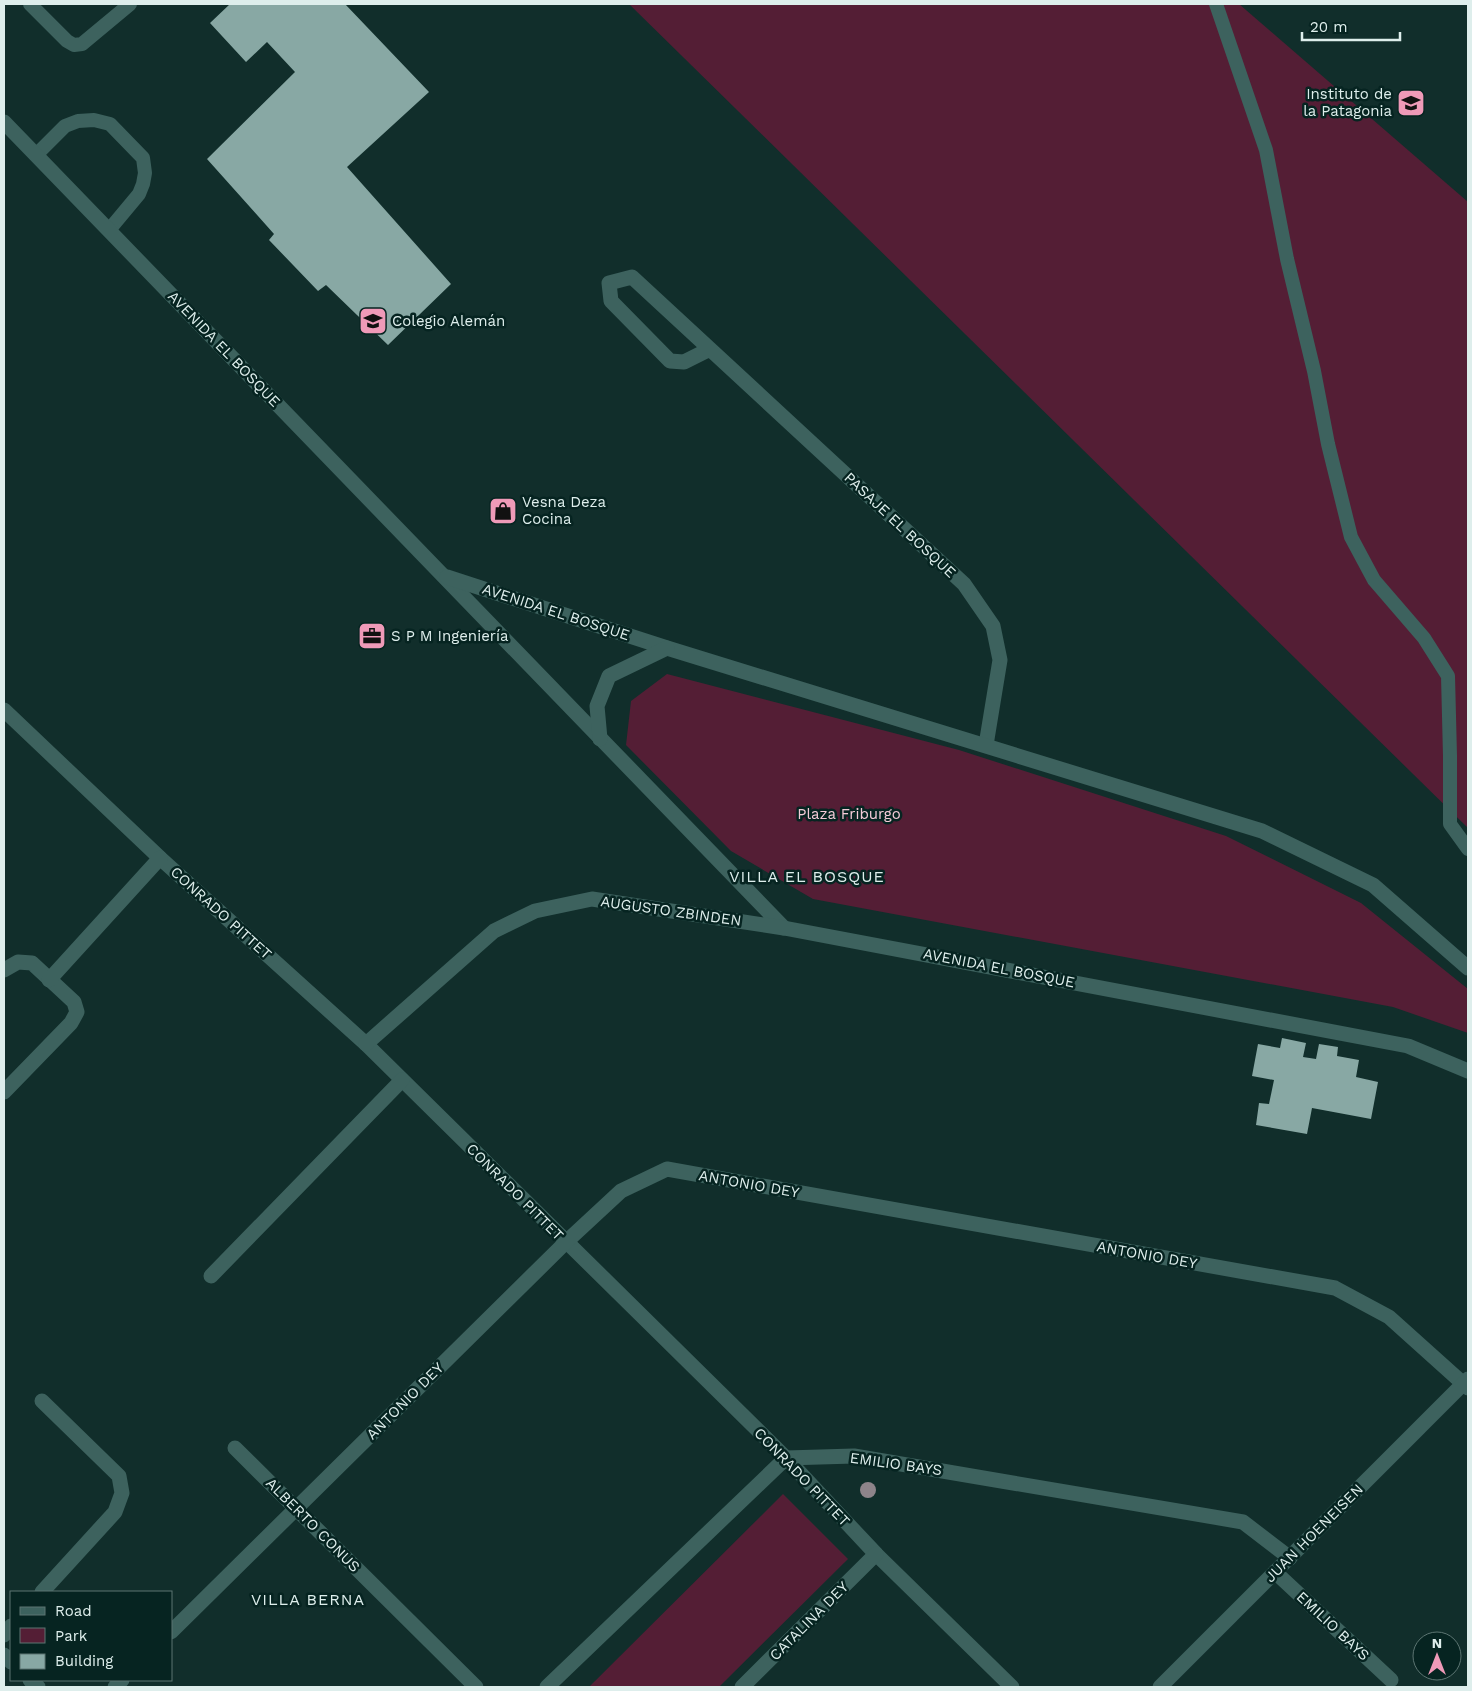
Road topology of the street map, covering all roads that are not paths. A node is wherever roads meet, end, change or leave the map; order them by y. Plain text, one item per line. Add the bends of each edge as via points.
1 (30, 4) edge
2 (130, 4) edge
3 (1216, 4) edge
4 (4, 122) edge
5 (36, 156) junction
6 (109, 230) junction
7 (710, 349) junction
8 (444, 576) junction
9 (668, 648) junction
10 (4, 710) edge
11 (600, 739) junction
12 (986, 745) junction
13 (1468, 849) edge
14 (160, 858) junction
15 (784, 928) junction
16 (1468, 968) edge
17 (4, 970) edge
18 (49, 980) junction
19 (366, 1044) junction
20 (1468, 1071) edge
21 (402, 1080) junction
22 (4, 1092) edge
23 (566, 1242) junction
24 (211, 1276) dead end
25 (1467, 1383) edge
26 (42, 1401) dead end
27 (235, 1448) dead end
28 (786, 1458) junction
29 (296, 1509) junction
30 (876, 1554) junction
31 (1290, 1558) junction
32 (1275, 1572) junction
33 (43, 1591) edge
34 (172, 1631) edge
35 (1391, 1680) dead end
36 (476, 1687) edge
37 (547, 1687) edge
38 (742, 1687) edge
39 (1012, 1687) edge
40 (1160, 1687) edge

1 - 2 lane via 74,45 82,44
3 - 13 lane via 1266,150 1287,259 1351,538 1374,580 1424,638 1448,676 1450,824
4 - 5 street, AVENIDA EL BOSQUE
5 - 6 street, AVENIDA EL BOSQUE
5 - 6 lane via 65,126 94,120 110,124 143,158 145,173 138,194
6 - 8 street, AVENIDA EL BOSQUE
7 - 7 street, PASAJE EL BOSQUE via 684,362 670,361 611,302 609,283 632,277
7 - 12 street, PASAJE EL BOSQUE via 964,584 993,626 1000,660
8 - 9 street, AVENIDA EL BOSQUE
8 - 11 street, AVENIDA EL BOSQUE
9 - 11 street, AVENIDA EL BOSQUE via 609,676 597,706
9 - 12 street, AVENIDA EL BOSQUE
10 - 14 street, CONRADO PITTET
11 - 15 street, AVENIDA EL BOSQUE
12 - 16 street, AVENIDA EL BOSQUE via 1262,831 1373,885
14 - 18 street
14 - 19 street, CONRADO PITTET
15 - 19 street, AUGUSTO ZBINDEN via 592,899 535,911 494,931
15 - 20 street, AVENIDA EL BOSQUE via 1408,1046
17 - 18 street via 18,962 32,963
18 - 22 street via 74,1002 77,1012
19 - 21 street, CONRADO PITTET
21 - 23 street, CONRADO PITTET
21 - 24 street
23 - 25 street, ANTONIO DEY via 622,1191 666,1169 1335,1288 1389,1317
23 - 28 street, CONRADO PITTET
23 - 29 street, ANTONIO DEY
25 - 31 street, JUAN HOENEISEN
26 - 33 street via 119,1476 122,1493 115,1512
27 - 29 street, ALBERTO CONUS
28 - 30 street, CONRADO PITTET
28 - 31 street, EMILIO BAYS via 854,1456 1243,1522
28 - 37 street
29 - 34 street, ANTONIO DEY
29 - 36 street, ALBERTO CONUS
30 - 38 street, CATALINA DEY
30 - 39 street, CONRADO PITTET
31 - 32 street, JUAN HOENEISEN
32 - 35 street, EMILIO BAYS
32 - 40 street, JUAN HOENEISEN

